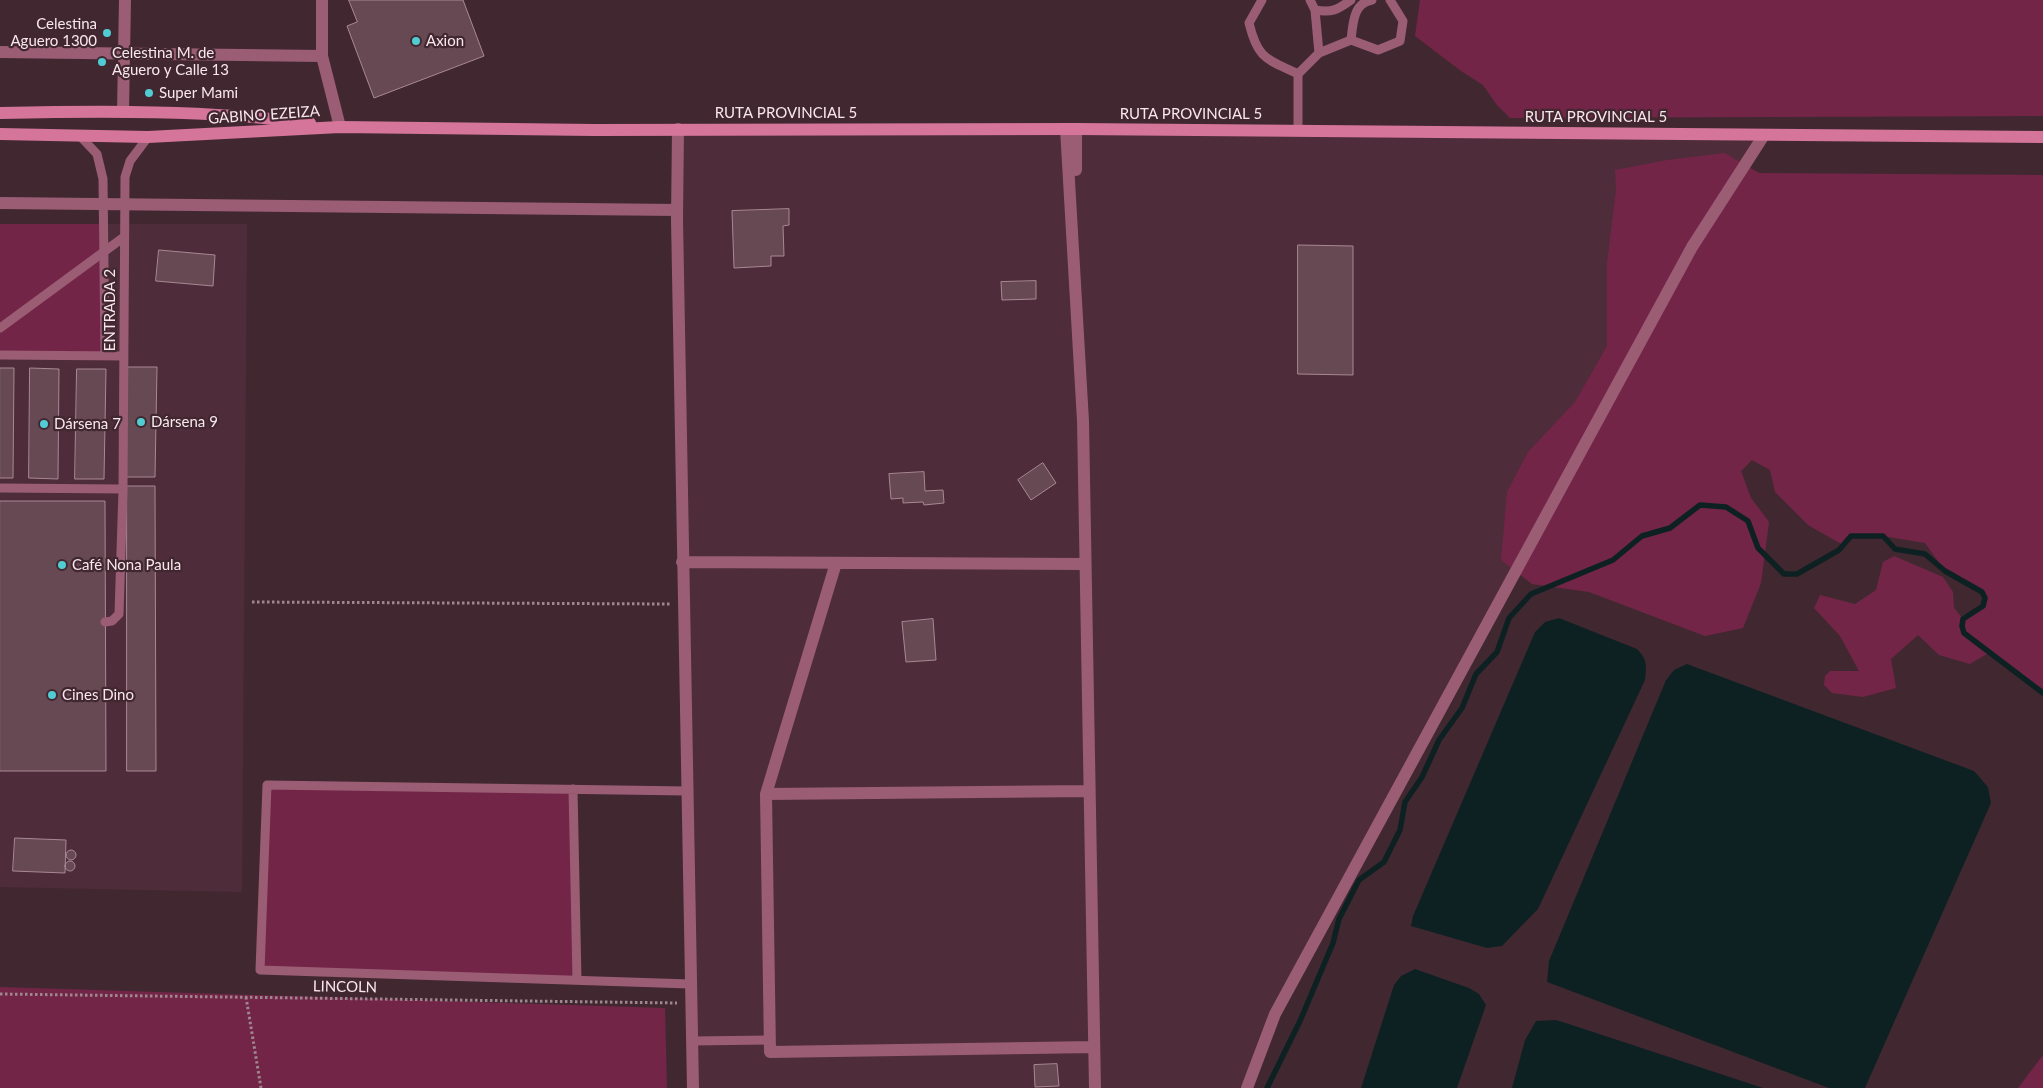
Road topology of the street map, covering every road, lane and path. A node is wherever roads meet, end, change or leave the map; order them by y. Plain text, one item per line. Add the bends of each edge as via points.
1 (125, 0) edge
2 (322, 0) edge
3 (1262, 0) edge
4 (1310, 0) edge
5 (1351, 0) edge
6 (1372, 0) edge
7 (1390, 0) edge
8 (1314, 10) junction
9 (1356, 11) junction
10 (1351, 40) junction
11 (0, 52) edge
12 (125, 53) junction
13 (1319, 53) junction
14 (322, 56) junction
15 (1298, 74) junction
16 (123, 112) junction
17 (0, 113) edge
18 (340, 127) junction
19 (678, 129) junction
20 (1071, 129) junction
21 (1298, 131) junction
22 (0, 134) edge
23 (79, 135) junction
24 (1764, 135) junction
25 (148, 137) junction
26 (2043, 137) edge
27 (0, 203) edge
28 (104, 205) junction
29 (124, 205) junction
30 (676, 210) junction
31 (124, 237) junction
32 (104, 251) junction
33 (0, 328) edge
34 (0, 355) edge
35 (105, 356) junction
36 (124, 356) junction
37 (0, 488) edge
38 (123, 489) junction
39 (682, 562) junction
40 (836, 563) junction
41 (1085, 564) junction
42 (252, 602) dead end
43 (683, 604) junction
44 (106, 622) dead end
45 (574, 789) junction
46 (687, 791) junction
47 (1089, 791) junction
48 (766, 794) junction
49 (576, 980) junction
50 (690, 984) junction
51 (0, 994) edge
52 (246, 997) junction
53 (690, 1003) junction
54 (770, 1040) junction
55 (692, 1041) junction
56 (1094, 1047) junction
57 (261, 1088) edge
58 (693, 1088) edge
59 (1095, 1088) edge
60 (1247, 1088) edge

1 - 12 street
2 - 14 street
3 - 15 lane via 1250,24 1254,45 1265,58
4 - 8 lane
5 - 8 lane via 1328,12
5 - 9 lane
6 - 9 lane via 1365,1
7 - 10 lane via 1403,21 1400,40 1378,50
8 - 13 lane
9 - 10 lane
10 - 13 lane
11 - 12 street
12 - 14 street
12 - 16 street
13 - 15 lane
14 - 18 street
15 - 21 lane
16 - 17 main road, GABINO EZEIZA
16 - 18 main road, GABINO EZEIZA via 270,118
18 - 19 main road, RUTA PROVINCIAL 5
18 - 25 main road, GABINO EZEIZA
19 - 20 main road, RUTA PROVINCIAL 5
19 - 30 street
20 - 21 main road, RUTA PROVINCIAL 5
20 - 41 street
21 - 24 main road, RUTA PROVINCIAL 5
22 - 23 main road, GABINO EZEIZA
23 - 25 main road, GABINO EZEIZA
23 - 28 lane, ENTRADA 2 via 97,154 103,179
24 - 26 main road, RUTA PROVINCIAL 5
24 - 60 street via 1692,247 1284,997
25 - 29 lane, ENTRADA 2 via 130,161 125,177
27 - 28 street
28 - 29 street
28 - 32 lane, ENTRADA 2
29 - 30 street
29 - 31 lane, ENTRADA 2
30 - 39 street
31 - 32 lane
31 - 36 lane, ENTRADA 2
32 - 33 lane
32 - 35 lane, ENTRADA 2
34 - 35 lane
35 - 36 lane
36 - 38 lane, ENTRADA 2
37 - 38 lane
38 - 44 lane, ENTRADA 2 via 119,614
39 - 40 street
39 - 43 street
40 - 41 street
40 - 48 street
41 - 47 street
42 - 43 path
43 - 46 street
45 - 46 lane
45 - 49 lane
45 - 49 lane via 267,785 260,970
46 - 50 street
47 - 48 street
47 - 56 street
48 - 54 street
49 - 50 lane
50 - 53 street
51 - 52 path, LINCOLN
52 - 53 path, LINCOLN
52 - 57 path
53 - 55 street
54 - 55 lane
54 - 56 street via 770,1052
55 - 58 street
56 - 59 street

